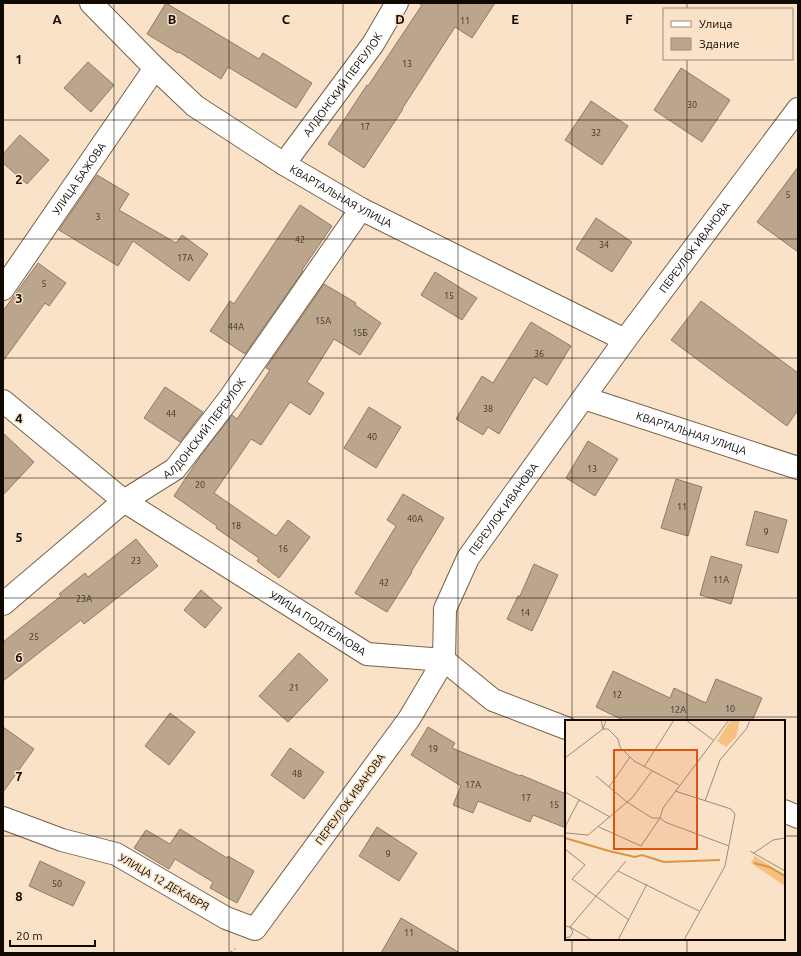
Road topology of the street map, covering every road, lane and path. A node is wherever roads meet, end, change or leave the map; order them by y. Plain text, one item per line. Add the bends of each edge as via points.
1 (91, 3) edge
2 (397, 3) edge
3 (155, 68) junction
4 (798, 109) edge
5 (284, 164) junction
6 (361, 209) junction
7 (3, 288) edge
8 (625, 340) junction
9 (584, 398) junction
10 (3, 401) edge
11 (798, 468) edge
12 (124, 501) junction
13 (3, 604) edge
14 (444, 660) junction
15 (565, 728) edge
16 (785, 811) edge
17 (798, 817) edge
18 (3, 818) edge
19 (255, 929) joint

1 - 3 street, КВАРТАЛЬНАЯ УЛИЦА
2 - 5 street, АЛДОНСКИЙ ПЕРЕУЛОК via 373,44
3 - 5 street, КВАРТАЛЬНАЯ УЛИЦА via 195,106
3 - 7 street, УЛИЦА БАЖОВА
4 - 8 street, ПЕРЕУЛОК ИВАНОВА
5 - 6 street, КВАРТАЛЬНАЯ УЛИЦА
6 - 8 street, КВАРТАЛЬНАЯ УЛИЦА
6 - 12 street, АЛДОНСКИЙ ПЕРЕУЛОК via 229,399 175,468
8 - 9 street, ПЕРЕУЛОК ИВАНОВА
9 - 11 street, КВАРТАЛЬНАЯ УЛИЦА
9 - 14 street, ПЕРЕУЛОК ИВАНОВА via 468,558 445,609
10 - 12 street, УЛИЦА ПОДТЁЛКОВА
12 - 13 street, АЛДОНСКИЙ ПЕРЕУЛОК
12 - 14 street, УЛИЦА ПОДТЁЛКОВА via 368,654
14 - 15 street via 493,700
14 - 19 street, ПЕРЕУЛОК ИВАНОВА via 410,719
16 - 17 street
18 - 19 street, УЛИЦА 12 ДЕКАБРЯ via 62,840 116,854 226,918

